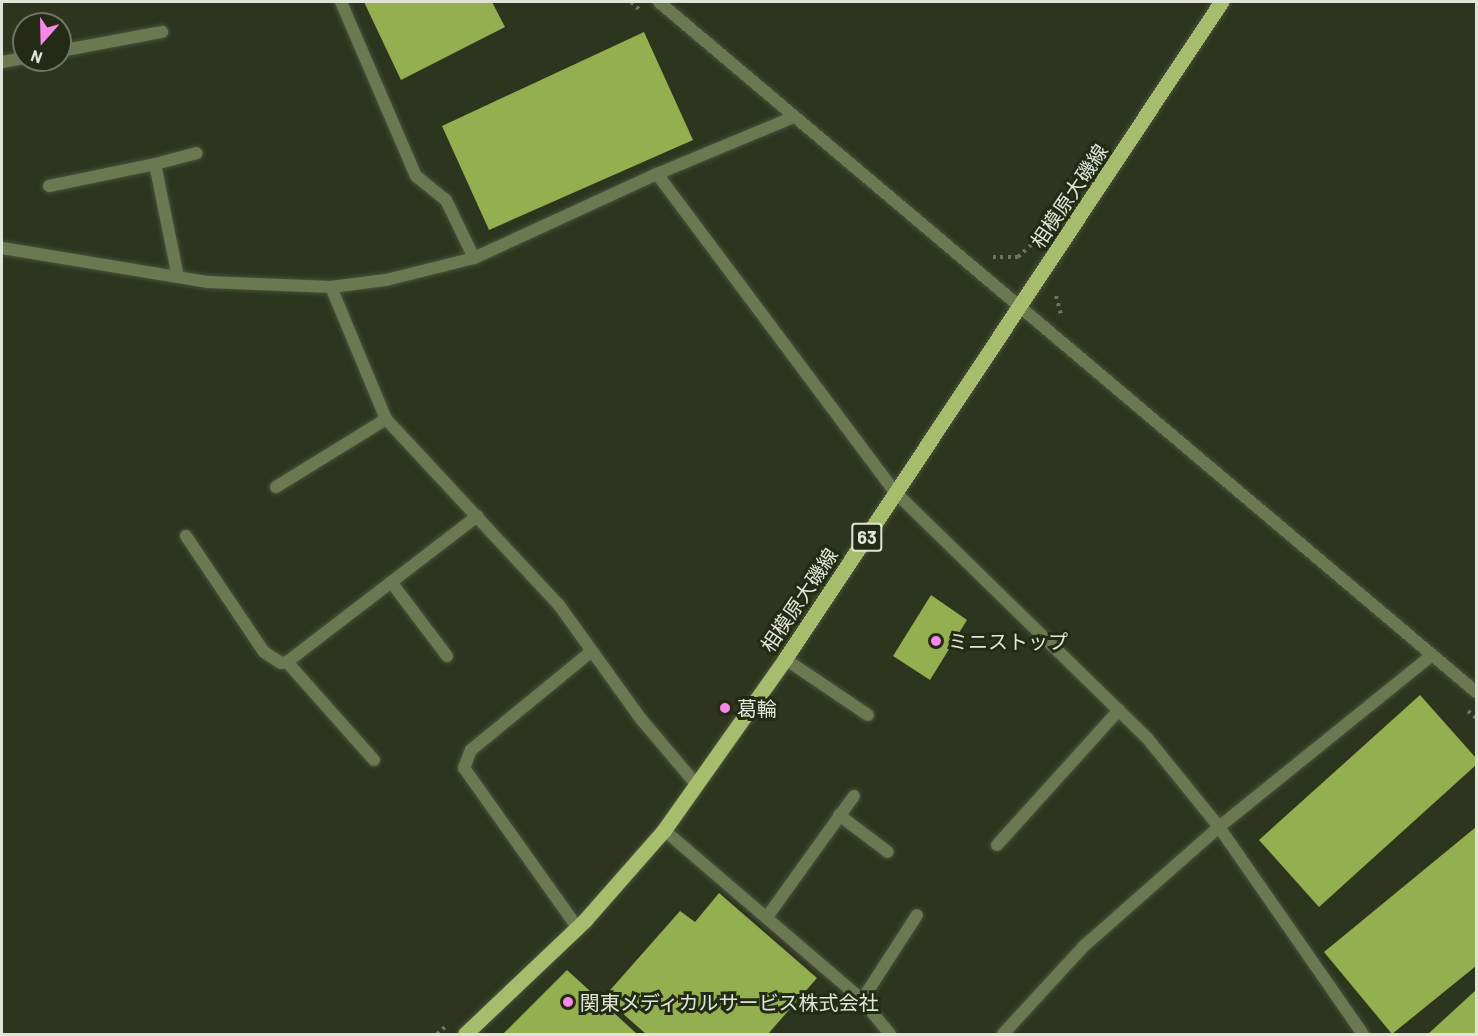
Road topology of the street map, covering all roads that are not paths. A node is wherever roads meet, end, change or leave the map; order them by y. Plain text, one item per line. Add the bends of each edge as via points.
1 (341, 2) edge
2 (659, 2) edge
3 (1221, 2) edge
4 (162, 32) dead end
5 (72, 49) edge
6 (795, 117) junction
7 (197, 153) dead end
8 (155, 164) junction
9 (657, 174) junction
10 (49, 186) dead end
11 (2, 248) edge
12 (474, 258) junction
13 (178, 277) junction
14 (331, 286) junction
15 (1020, 307) junction
16 (386, 419) junction
17 (276, 487) dead end
18 (896, 493) junction
19 (477, 516) junction
20 (186, 536) dead end
21 (391, 582) junction
22 (592, 651) junction
23 (1432, 655) junction
24 (447, 656) dead end
25 (785, 659) junction
26 (287, 662) junction
27 (1476, 692) edge
28 (1119, 710) junction
29 (868, 715) dead end
30 (374, 760) dead end
31 (696, 784) junction
32 (854, 796) dead end
33 (839, 816) junction
34 (1219, 827) junction
35 (664, 830) junction
36 (997, 845) dead end
37 (888, 852) dead end
38 (917, 915) dead end
39 (767, 917) junction
40 (577, 927) junction
41 (862, 1000) junction
42 (882, 1024) junction
43 (465, 1035) edge
44 (874, 1035) edge
45 (890, 1035) edge
46 (1003, 1035) edge
47 (1363, 1035) edge

1 - 12 street via 416,176 446,200
2 - 6 street
3 - 15 main road, 相模原大磯線 / 63
4 - 5 street
6 - 9 street
6 - 15 street
7 - 8 street
8 - 10 street
8 - 13 street
9 - 12 street
9 - 18 street
11 - 13 street
12 - 14 street via 386,280
13 - 14 street
14 - 16 street
15 - 18 main road, 相模原大磯線 / 63
15 - 23 street
16 - 17 street
16 - 19 street
18 - 25 main road, 相模原大磯線 / 63
18 - 28 street
19 - 21 street
19 - 22 street via 559,605
20 - 26 street via 264,652 274,662
21 - 24 street
21 - 26 street
22 - 31 street via 641,719
22 - 40 street via 471,750 464,768
23 - 27 street
23 - 34 street
25 - 29 street
25 - 31 main road, 相模原大磯線 / 63
26 - 30 street
28 - 34 street
28 - 36 street
31 - 35 main road, 相模原大磯線 / 63
32 - 33 street
33 - 37 street
33 - 39 street
34 - 46 street via 1084,946
34 - 47 street
35 - 39 street
35 - 40 main road, 相模原大磯線 / 63
38 - 41 street
39 - 41 street
40 - 43 main road, 相模原大磯線 / 63
41 - 42 street
42 - 44 street
42 - 45 street

